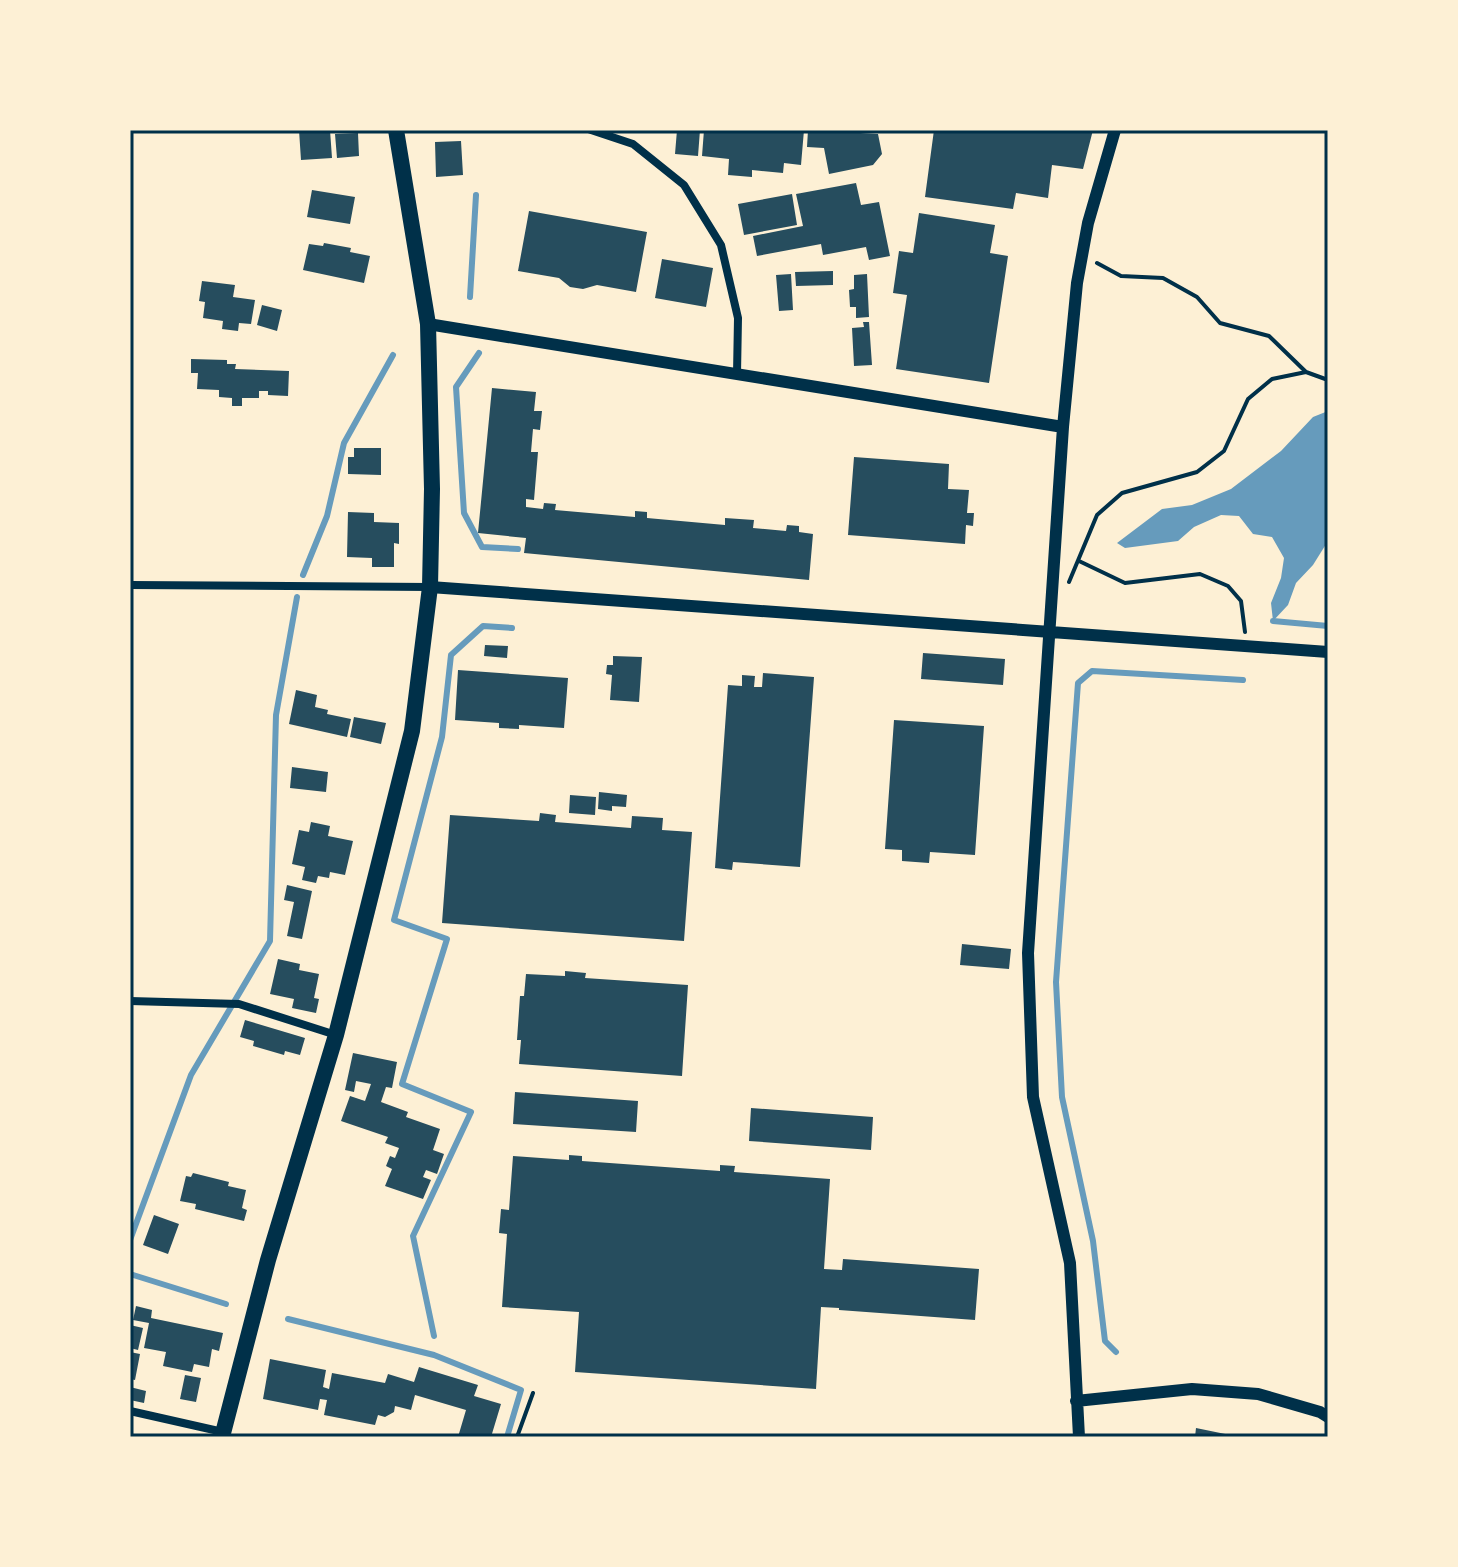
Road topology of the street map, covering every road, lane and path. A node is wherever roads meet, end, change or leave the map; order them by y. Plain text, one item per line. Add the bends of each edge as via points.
1 (396, 130) edge
2 (591, 130) edge
3 (1115, 130) edge
4 (1095, 262) dead end
5 (428, 324) junction
6 (1306, 372) junction
7 (737, 374) junction
8 (1328, 380) edge
9 (1063, 427) junction
10 (1079, 561) junction
11 (130, 585) edge
12 (430, 587) junction
13 (1067, 588) dead end
14 (1049, 631) junction
15 (1245, 632) dead end
16 (1328, 652) edge
17 (130, 1001) edge
18 (336, 1035) junction
19 (533, 1393) dead end
20 (1076, 1401) junction
21 (130, 1411) edge
22 (1328, 1417) edge
23 (223, 1434) edge
24 (517, 1437) edge
25 (1079, 1437) edge

1 - 5 main road
2 - 7 street via 633,144 684,185 721,245 738,318
3 - 9 street via 1077,283
4 - 6 path via 1121,276 1163,278 1197,297 1220,323 1269,336
5 - 7 street
5 - 12 main road
6 - 8 path
6 - 10 path via 1272,379 1248,399 1224,451 1197,472 1122,493 1097,515
7 - 9 street
9 - 14 street
10 - 13 path
10 - 15 path via 1125,583 1200,574 1228,586 1241,601
11 - 12 street
12 - 14 street
12 - 18 main road via 412,731
14 - 16 street
14 - 20 street via 1028,1003 1033,1097 1070,1263
17 - 18 street via 239,1004
18 - 23 main road via 268,1260
19 - 24 path
20 - 22 street via 1192,1389 1258,1394
20 - 25 street
21 - 23 street

